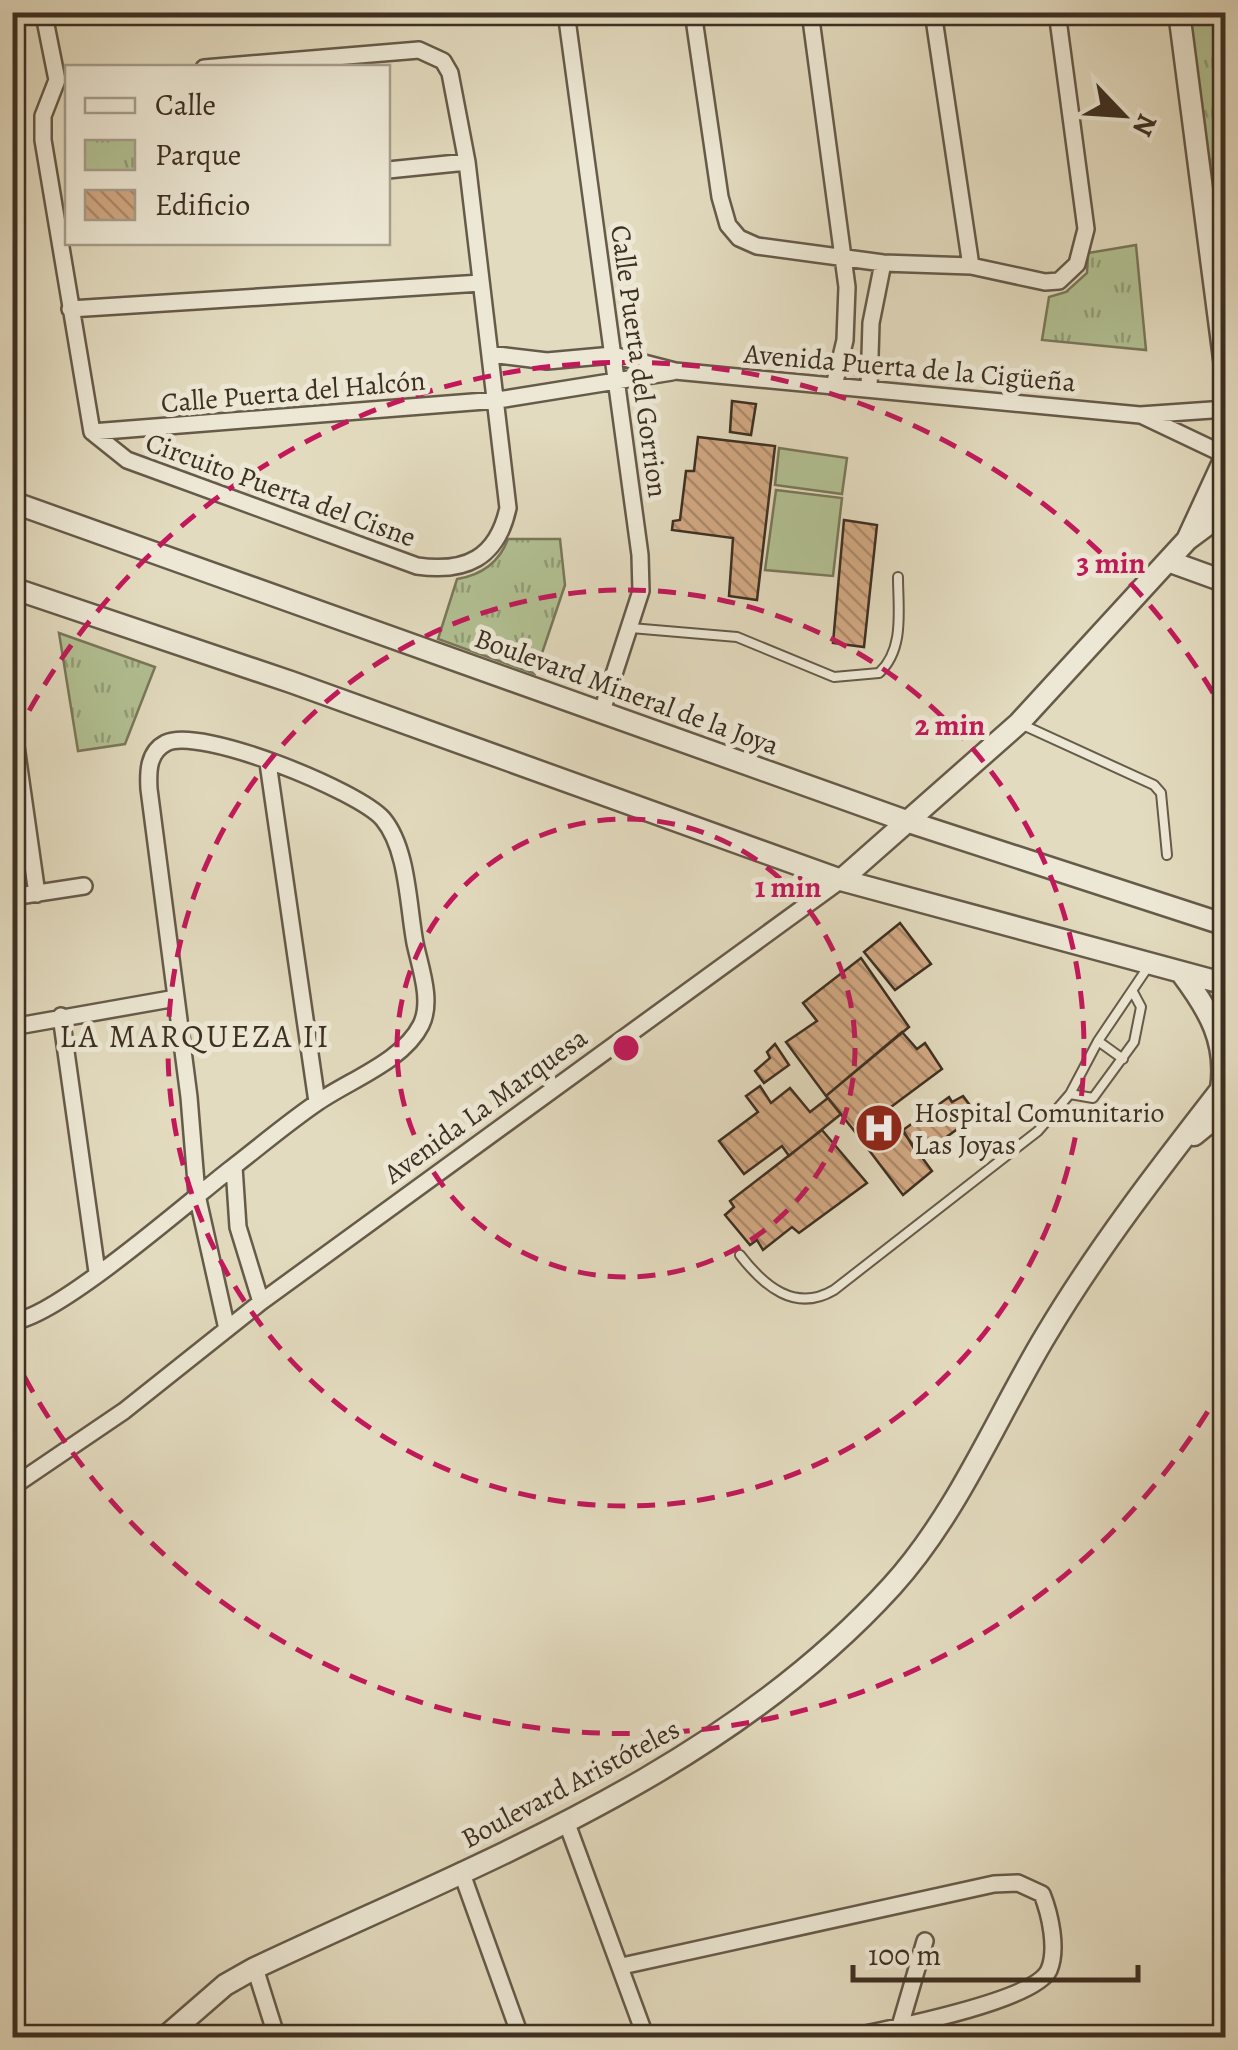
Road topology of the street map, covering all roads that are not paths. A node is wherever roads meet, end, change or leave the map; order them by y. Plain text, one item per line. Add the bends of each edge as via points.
1 (566, 12) edge
2 (692, 12) edge
3 (810, 12) edge
4 (934, 12) edge
5 (1056, 12) edge
6 (1178, 12) edge
7 (46, 25) dead end
8 (238, 65) edge
9 (62, 80) edge
10 (467, 162) junction
11 (390, 170) edge
12 (61, 202) edge
13 (844, 258) junction
14 (883, 262) junction
15 (970, 266) junction
16 (481, 284) junction
17 (70, 309) junction
18 (490, 354) junction
19 (613, 355) junction
20 (676, 372) junction
21 (1226, 374) edge
22 (618, 383) junction
23 (834, 386) junction
24 (868, 389) junction
25 (498, 400) junction
26 (1226, 409) edge
27 (1140, 415) junction
28 (1226, 424) edge
29 (92, 432) junction
30 (1224, 460) edge
31 (12, 502) edge
32 (1226, 511) edge
33 (1188, 540) junction
34 (1168, 560) junction
35 (898, 577) dead end
36 (1226, 582) edge
37 (12, 588) edge
38 (632, 628) junction
39 (602, 711) junction
40 (12, 718) edge
41 (1018, 723) junction
42 (268, 763) junction
43 (909, 822) junction
44 (1167, 855) dead end
45 (842, 880) junction
46 (84, 886) dead end
47 (36, 894) junction
48 (12, 898) edge
49 (1226, 925) edge
50 (1149, 966) junction
51 (1182, 974) junction
52 (1226, 984) edge
53 (1133, 992) junction
54 (176, 998) junction
55 (61, 1016) junction
56 (12, 1027) edge
57 (1098, 1041) junction
58 (1123, 1059) junction
59 (1224, 1093) edge
60 (1070, 1094) junction
61 (317, 1102) junction
62 (234, 1167) junction
63 (197, 1195) junction
64 (740, 1255) dead end
65 (97, 1272) junction
66 (260, 1302) junction
67 (12, 1322) edge
68 (227, 1329) junction
69 (12, 1487) edge
70 (566, 1821) junction
71 (462, 1871) junction
72 (925, 1942) dead end
73 (622, 1966) junction
74 (255, 1968) junction
75 (935, 2019) junction
76 (900, 2026) junction
77 (164, 2038) edge
78 (277, 2038) edge
79 (521, 2038) edge
80 (646, 2038) edge
81 (846, 2038) edge
82 (940, 2038) edge

1 - 19 street, Calle Puerta del Gorrion
2 - 13 street via 728,225 757,246
3 - 13 street
4 - 15 street
5 - 15 street via 1086,229 1083,251 1059,281
6 - 21 street
7 - 9 street
8 - 10 street, Circuito Puerta del Cisne via 407,50 432,54 450,73
9 - 12 street via 43,116
10 - 11 street
10 - 16 street, Circuito Puerta del Cisne
12 - 17 street
13 - 14 street
13 - 23 street via 848,312
14 - 15 street
14 - 24 street
16 - 17 street
16 - 18 street, Circuito Puerta del Cisne
17 - 29 street
18 - 19 street via 546,361
18 - 25 street, Circuito Puerta del Cisne
19 - 20 street, Avenida Puerta de la Cigüeña
19 - 22 street, Calle Puerta del Gorrion
20 - 22 street, Avenida Puerta de la Cigüeña
20 - 23 street, Avenida Puerta de la Cigüeña
22 - 25 street
22 - 38 street, Calle Puerta del Gorrion via 640,555
23 - 24 street, Avenida Puerta de la Cigüeña
24 - 27 street, Avenida Puerta de la Cigüeña
25 - 29 street, Calle Puerta del Halcón
25 - 29 street, Circuito Puerta del Cisne via 504,527 482,558 444,570 417,566 127,460
26 - 27 street, Avenida Puerta de la Cigüeña
27 - 30 street, Avenida Puerta de la Cigüeña
28 - 30 street
30 - 33 street, Avenida La Marquesa
31 - 39 street, Boulevard Mineral de la Joya
32 - 33 street, Avenida La Marquesa
33 - 34 street, Avenida La Marquesa
34 - 36 street
34 - 41 street, Avenida La Marquesa
35 - 38 lane via 898,640 879,672 834,677 737,636
37 - 45 street
38 - 39 street, Calle Puerta del Gorrion
39 - 43 street, Boulevard Mineral de la Joya
40 - 47 street
41 - 43 street, Avenida La Marquesa
41 - 44 lane via 1154,784 1161,793
42 - 54 street via 226,746 179,739 155,752 148,768
42 - 61 street
42 - 61 street via 354,798 383,820 397,848 425,992 421,1026 410,1040
43 - 45 street, Avenida La Marquesa
43 - 49 street, Boulevard Mineral de la Joya
45 - 50 street
45 - 66 street, Avenida La Marquesa
46 - 47 street
47 - 48 street
50 - 51 street
50 - 53 lane
51 - 52 street
51 - 59 street via 1216,1026
53 - 57 lane
53 - 58 lane via 1141,1006 1139,1026
54 - 55 street
54 - 63 street
55 - 56 street
55 - 65 street
57 - 58 lane
57 - 60 lane
58 - 60 lane via 1092,1098
59 - 70 street, Boulevard Aristóteles via 1086,1272 966,1480 894,1584 772,1696 639,1784
60 - 64 lane via 1024,1142 822,1297 796,1300 758,1279
61 - 62 street
62 - 63 street
62 - 66 street via 238,1227
63 - 65 street
63 - 68 street
65 - 67 street via 40,1314
66 - 68 street, Avenida La Marquesa
68 - 69 street, Avenida La Marquesa via 124,1411
70 - 71 street, Boulevard Aristóteles
70 - 73 street
71 - 74 street, Boulevard Aristóteles
71 - 79 street
72 - 76 street
73 - 75 street via 916,1899 994,1884 1032,1886 1047,1906 1052,1944 1043,1978
73 - 80 street
74 - 77 street, Boulevard Aristóteles
74 - 78 street
75 - 76 street
75 - 82 street
76 - 81 street

